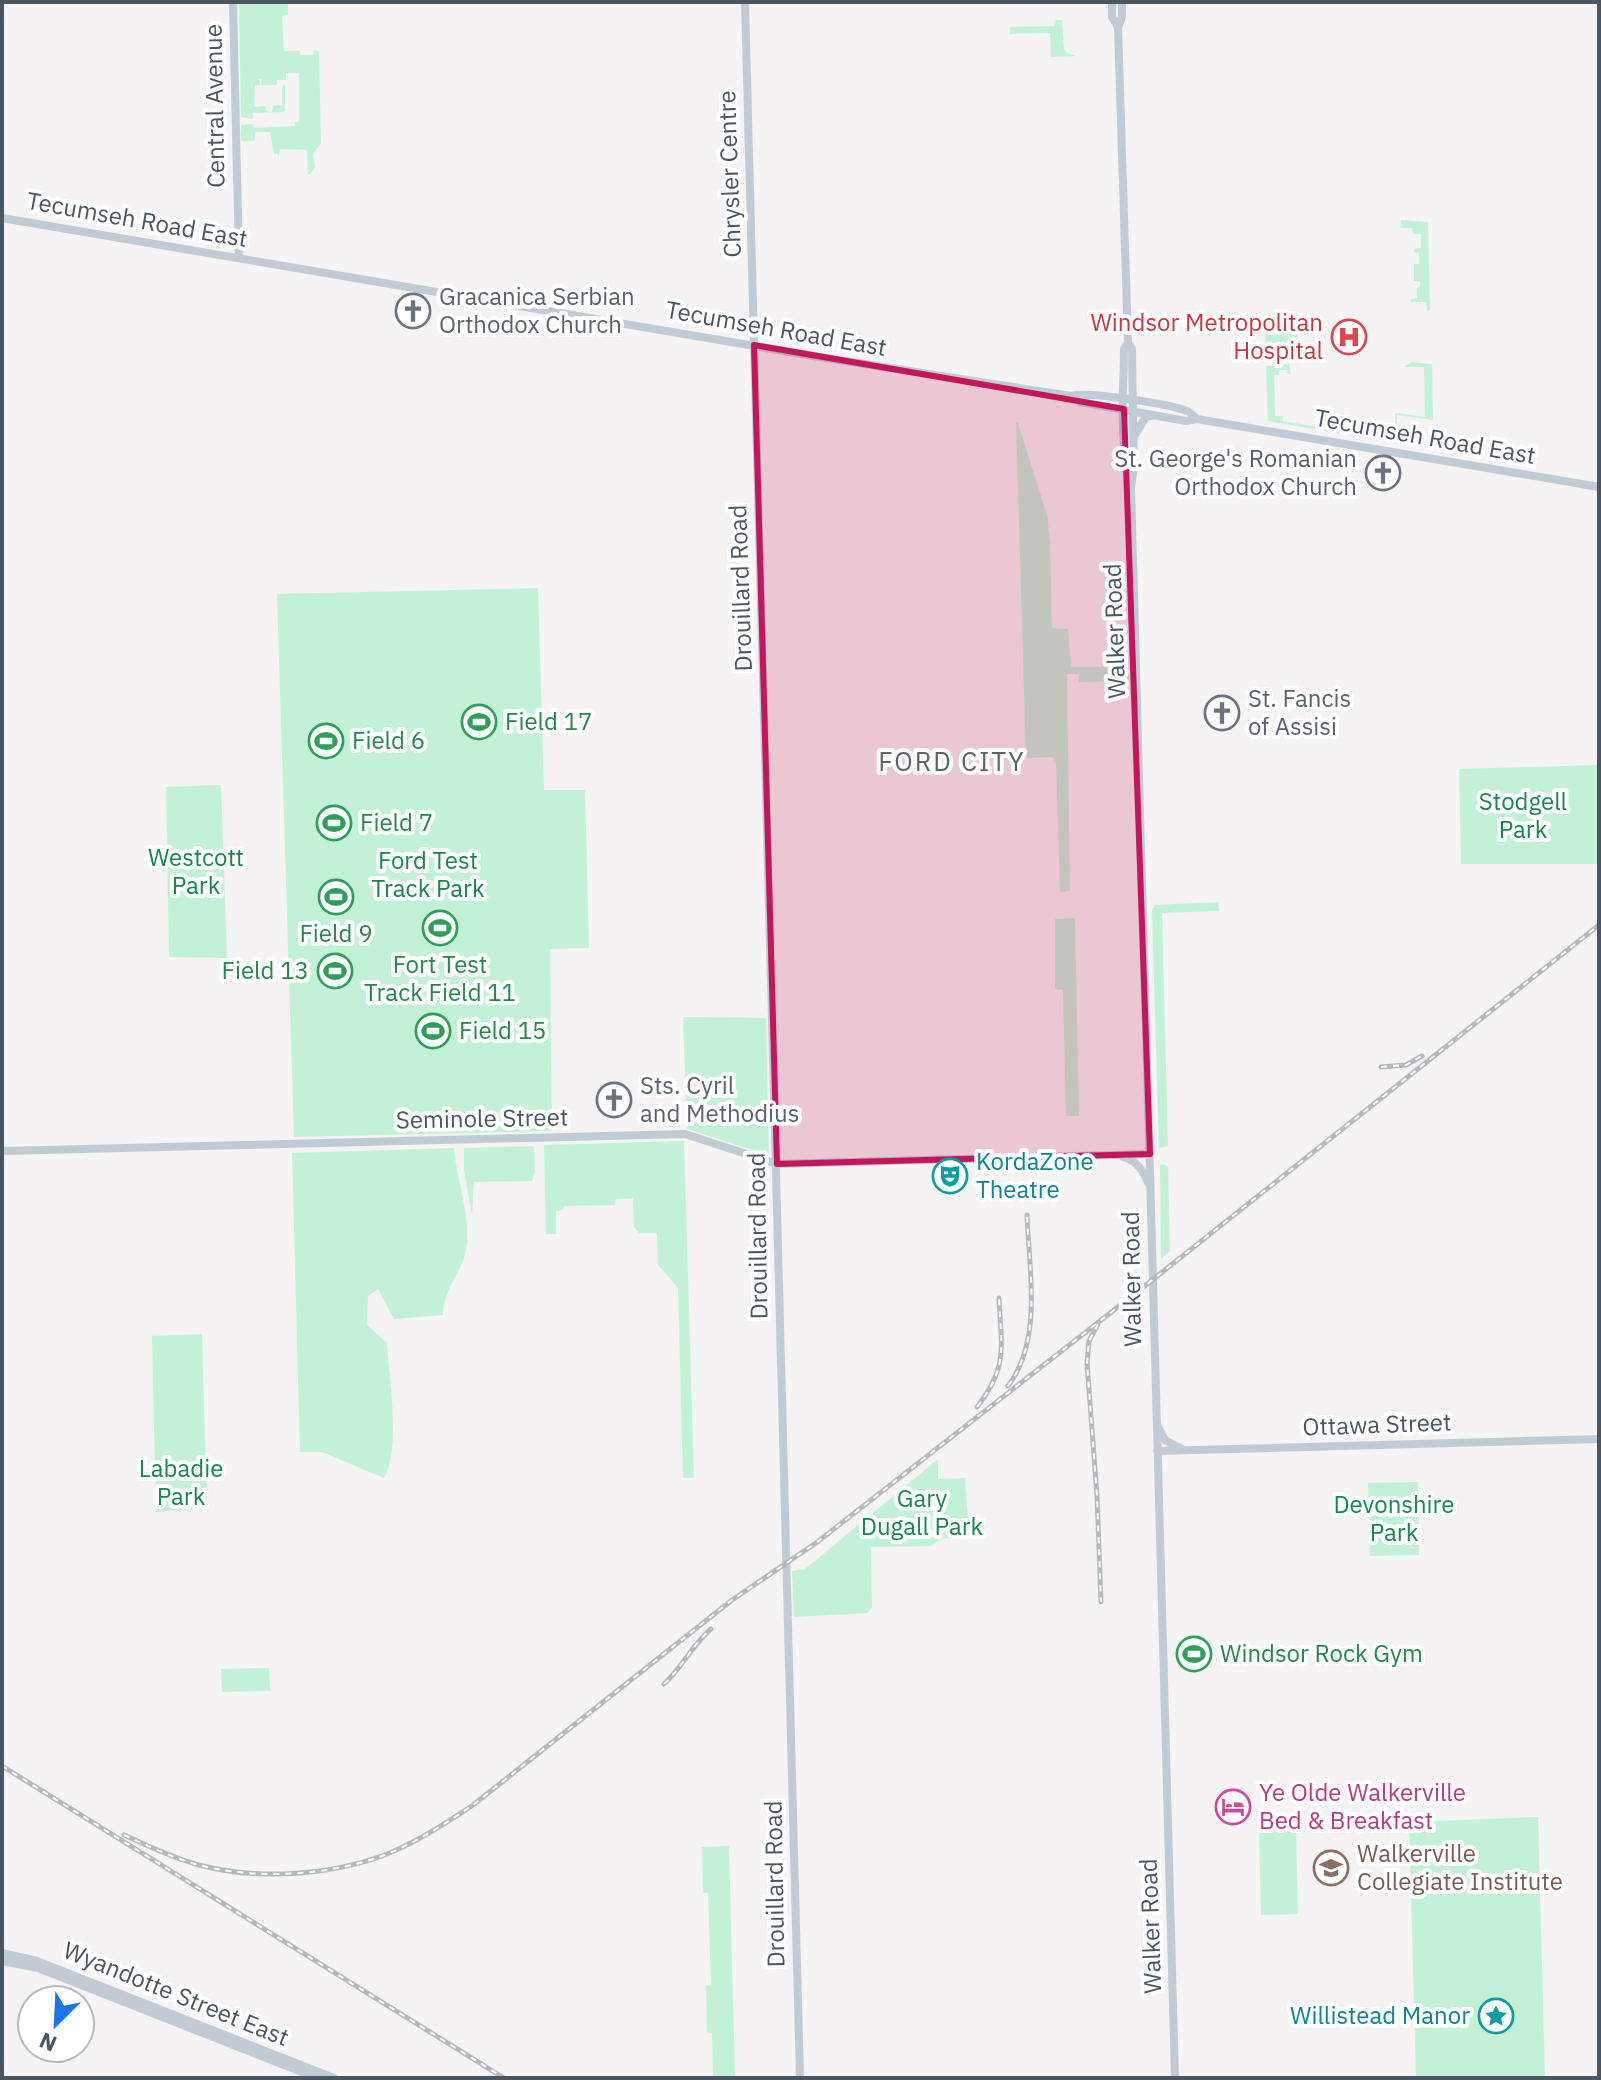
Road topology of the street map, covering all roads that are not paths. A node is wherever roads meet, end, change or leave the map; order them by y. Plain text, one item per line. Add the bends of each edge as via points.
1 (233, 2) edge
2 (745, 2) edge
3 (1112, 2) edge
4 (1122, 2) edge
5 (1118, 27) junction
6 (2, 218) edge
7 (239, 258) junction
8 (754, 345) junction
9 (1128, 379) junction
10 (1071, 396) junction
11 (1104, 396) junction
12 (1128, 405) junction
13 (1156, 410) junction
14 (1134, 437) junction
15 (1131, 478) junction
16 (1599, 487) edge
17 (2, 1151) edge
18 (1150, 1154) junction
19 (1118, 1156) junction
20 (777, 1164) junction
21 (1150, 1189) junction
22 (1156, 1425) junction
23 (1599, 1439) edge
24 (1187, 1450) junction
25 (1157, 1451) junction
26 (2, 1953) edge
27 (2, 1961) edge
28 (317, 2078) edge
29 (334, 2078) edge
30 (800, 2078) edge
31 (1175, 2078) edge

1 - 7 main road, Central Avenue
2 - 8 main road, Chrysler Centre
3 - 5 main road, Walker Road
4 - 5 main road, Walker Road
5 - 9 main road, Walker Road
6 - 7 main road, Tecumseh Road East
7 - 8 main road, Tecumseh Road East
8 - 10 main road, Tecumseh Road East
8 - 20 main road, Drouillard Road
9 - 11 main road
9 - 12 main road, Walker Road
9 - 13 main road
10 - 11 main road, Tecumseh Road East
10 - 12 main road, Tecumseh Road East via 1080,402
11 - 12 main road, Tecumseh Road East
12 - 13 main road, Tecumseh Road East
12 - 14 main road, Walker Road
12 - 15 main road, Walker Road
13 - 14 main road
13 - 16 main road, Tecumseh Road East via 1186,421
14 - 15 main road, Walker Road
15 - 18 main road, Walker Road
17 - 20 main road, Seminole Street via 685,1134
18 - 19 main road, Seminole Street
18 - 21 main road, Walker Road
19 - 20 main road, Seminole Street
19 - 21 main road via 1143,1169
20 - 30 main road, Drouillard Road
21 - 22 main road, Walker Road
22 - 24 main road via 1165,1440
22 - 25 main road, Walker Road
23 - 24 main road, Ottawa Street
24 - 25 main road, Ottawa Street
25 - 31 main road, Walker Road
26 - 29 main road, Wyandotte Street East via 37,1961
27 - 28 main road, Wyandotte Street East via 38,1968

